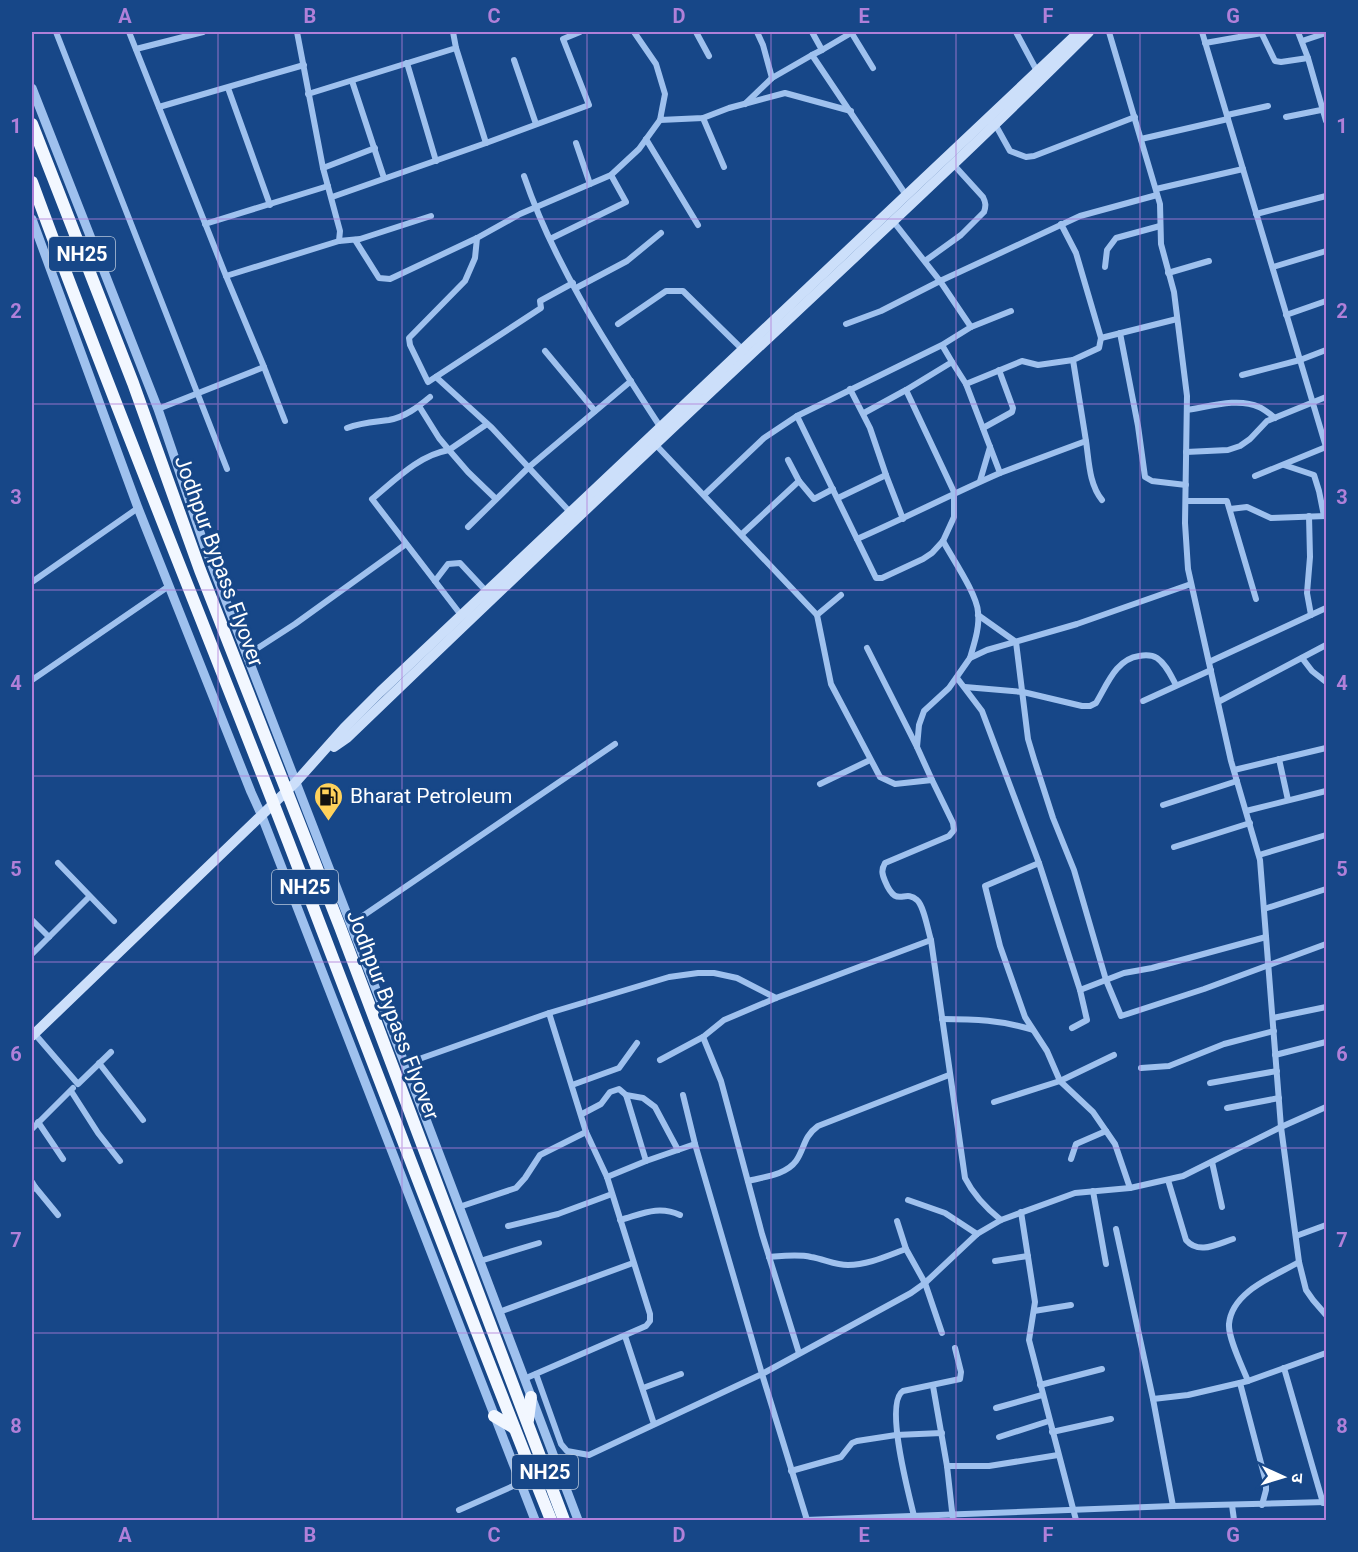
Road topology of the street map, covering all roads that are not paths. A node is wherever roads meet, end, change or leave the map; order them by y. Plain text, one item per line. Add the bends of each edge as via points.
1 (56, 32) edge
2 (129, 32) edge
3 (203, 32) edge
4 (297, 32) edge
5 (453, 32) edge
6 (580, 32) edge
7 (634, 32) edge
8 (696, 32) edge
9 (757, 32) edge
10 (812, 32) edge
11 (851, 32) edge
12 (1016, 32) edge
13 (1079, 32) edge
14 (1089, 32) edge
15 (1109, 32) edge
16 (1202, 32) edge
17 (1262, 32) edge
18 (1298, 32) edge
19 (1326, 33) edge
20 (1302, 41) junction
21 (1205, 43) junction
22 (456, 48) junction
23 (136, 49) junction
24 (822, 50) junction
25 (812, 55) junction
26 (709, 56) dead end
27 (1308, 58) junction
28 (514, 60) dead end
29 (406, 63) junction
30 (304, 65) junction
31 (873, 68) dead end
32 (1037, 71) junction
33 (772, 78) junction
34 (352, 81) junction
35 (32, 88) edge
36 (228, 88) junction
37 (308, 94) junction
38 (744, 104) junction
39 (1268, 105) dead end
40 (159, 107) junction
41 (1325, 109) edge
42 (851, 111) junction
43 (1135, 117) junction
44 (1227, 117) junction
45 (1286, 117) dead end
46 (703, 118) junction
47 (660, 120) junction
48 (1326, 121) edge
49 (995, 123) junction
50 (32, 124) edge
51 (536, 124) junction
52 (646, 139) junction
53 (1141, 139) junction
54 (576, 142) dead end
55 (486, 143) junction
56 (375, 148) junction
57 (436, 161) junction
58 (953, 164) junction
59 (724, 167) dead end
60 (323, 168) junction
61 (1243, 169) junction
62 (611, 175) junction
63 (524, 176) dead end
64 (384, 178) junction
65 (32, 182) edge
66 (590, 184) junction
67 (328, 186) junction
68 (1157, 192) junction
69 (906, 195) junction
70 (1326, 196) edge
71 (332, 197) junction
72 (270, 205) junction
73 (535, 208) junction
74 (1256, 214) junction
75 (431, 216) dead end
76 (32, 219) edge
77 (893, 221) junction
78 (205, 224) junction
79 (1061, 224) junction
80 (698, 225) dead end
81 (1160, 225) junction
82 (661, 233) dead end
83 (477, 238) junction
84 (550, 239) junction
85 (356, 240) junction
86 (339, 241) junction
87 (1326, 251) edge
88 (925, 261) junction
89 (1209, 261) dead end
90 (1105, 267) dead end
91 (1273, 267) junction
92 (1168, 273) junction
93 (226, 276) junction
94 (940, 281) junction
95 (575, 286) junction
96 (1326, 301) edge
97 (1011, 311) dead end
98 (1286, 315) junction
99 (1177, 319) junction
100 (618, 324) dead end
101 (846, 324) dead end
102 (971, 327) junction
103 (1120, 333) junction
104 (1101, 338) junction
105 (942, 345) junction
106 (743, 350) junction
107 (1326, 350) edge
108 (545, 351) dead end
109 (1073, 360) junction
110 (1300, 360) junction
111 (952, 362) junction
112 (264, 367) junction
113 (999, 370) junction
114 (1242, 375) dead end
115 (436, 377) junction
116 (631, 381) junction
117 (966, 384) junction
118 (850, 389) junction
119 (906, 390) junction
120 (198, 394) junction
121 (430, 397) dead end
122 (1326, 397) edge
123 (1313, 402) junction
124 (419, 406) junction
125 (158, 409) junction
126 (1186, 410) junction
127 (595, 411) junction
128 (864, 413) junction
129 (797, 416) junction
130 (1275, 418) junction
131 (285, 421) dead end
132 (487, 424) junction
133 (347, 428) dead end
134 (983, 428) junction
135 (663, 431) junction
136 (1086, 441) junction
137 (656, 445) junction
138 (990, 447) junction
139 (1326, 447) edge
140 (448, 450) junction
141 (1186, 453) junction
142 (788, 460) dead end
143 (1283, 465) junction
144 (529, 467) junction
145 (227, 469) dead end
146 (1000, 473) junction
147 (886, 475) junction
148 (1255, 476) dead end
149 (799, 481) junction
150 (980, 482) junction
151 (1186, 485) junction
152 (833, 489) junction
153 (954, 492) junction
154 (704, 495) junction
155 (838, 498) junction
156 (496, 499) junction
157 (1102, 501) dead end
158 (1186, 501) junction
159 (138, 508) junction
160 (1230, 509) junction
161 (570, 512) junction
162 (1309, 516) junction
163 (1325, 516) edge
164 (903, 519) junction
165 (468, 527) dead end
166 (742, 534) junction
167 (857, 539) junction
168 (943, 541) junction
169 (406, 544) junction
170 (435, 581) junction
171 (32, 582) edge
172 (1191, 584) junction
173 (169, 586) junction
174 (486, 591) junction
175 (841, 595) dead end
176 (1256, 598) dead end
177 (1326, 608) edge
178 (461, 615) junction
179 (817, 615) junction
180 (978, 615) junction
181 (1311, 615) junction
182 (1016, 642) junction
183 (1326, 645) edge
184 (867, 648) dead end
185 (247, 655) junction
186 (970, 658) junction
187 (1302, 658) junction
188 (1209, 662) junction
189 (1211, 670) junction
190 (957, 678) junction
191 (32, 680) edge
192 (1326, 682) edge
193 (1176, 685) junction
194 (965, 687) junction
195 (1023, 692) junction
196 (1143, 701) dead end
197 (1218, 702) junction
198 (615, 744) dead end
199 (917, 747) junction
200 (1326, 748) edge
201 (321, 756) junction
202 (1279, 759) junction
203 (870, 760) junction
204 (1234, 770) junction
205 (932, 780) junction
206 (1237, 781) junction
207 (295, 783) junction
208 (820, 784) dead end
209 (1326, 791) edge
210 (1288, 800) junction
211 (1163, 805) dead end
212 (1246, 811) junction
213 (261, 814) junction
214 (1250, 823) junction
215 (1326, 835) edge
216 (1174, 847) dead end
217 (1259, 855) junction
218 (58, 863) dead end
219 (1039, 863) junction
220 (1326, 889) edge
221 (89, 897) junction
222 (1264, 909) junction
223 (32, 920) edge
224 (114, 921) dead end
225 (351, 924) junction
226 (49, 937) junction
227 (1266, 937) junction
228 (931, 940) junction
229 (1326, 944) edge
230 (32, 954) edge
231 (1269, 964) junction
232 (1106, 980) junction
233 (1080, 990) junction
234 (777, 998) junction
235 (1326, 1007) edge
236 (549, 1013) junction
237 (1273, 1018) junction
238 (942, 1019) junction
239 (1072, 1028) dead end
240 (1034, 1030) junction
241 (1274, 1030) junction
242 (33, 1035) edge
243 (703, 1037) junction
244 (1326, 1042) edge
245 (637, 1043) dead end
246 (111, 1052) dead end
247 (1114, 1055) dead end
248 (1275, 1055) junction
249 (660, 1060) dead end
250 (99, 1064) junction
251 (405, 1064) junction
252 (1141, 1068) dead end
253 (1277, 1071) junction
254 (949, 1075) junction
255 (1060, 1081) junction
256 (1210, 1083) dead end
257 (78, 1084) junction
258 (572, 1085) junction
259 (71, 1090) junction
260 (626, 1095) junction
261 (682, 1095) dead end
262 (1279, 1098) junction
263 (994, 1102) dead end
264 (1326, 1107) edge
265 (1227, 1108) dead end
266 (582, 1114) junction
267 (143, 1120) dead end
268 (39, 1122) junction
269 (1281, 1127) junction
270 (32, 1129) edge
271 (1106, 1131) junction
272 (586, 1132) junction
273 (695, 1144) junction
274 (678, 1150) junction
275 (63, 1159) dead end
276 (1071, 1159) dead end
277 (120, 1161) dead end
278 (646, 1161) junction
279 (1212, 1162) junction
280 (607, 1177) junction
281 (1168, 1179) junction
282 (748, 1180) junction
283 (33, 1186) edge
284 (1130, 1188) junction
285 (1093, 1191) junction
286 (612, 1194) junction
287 (908, 1200) dead end
288 (459, 1207) junction
289 (1222, 1207) dead end
290 (1021, 1212) junction
291 (58, 1215) dead end
292 (680, 1215) dead end
293 (620, 1220) junction
294 (1001, 1220) junction
295 (897, 1221) dead end
296 (1326, 1225) edge
297 (508, 1226) dead end
298 (1116, 1229) dead end
299 (976, 1234) junction
300 (1296, 1236) junction
301 (1233, 1239) dead end
302 (539, 1243) dead end
303 (906, 1249) junction
304 (1028, 1256) junction
305 (769, 1257) junction
306 (480, 1261) junction
307 (995, 1261) dead end
308 (1299, 1262) junction
309 (633, 1263) junction
310 (1106, 1264) dead end
311 (925, 1283) junction
312 (1071, 1305) dead end
313 (1034, 1311) junction
314 (499, 1312) junction
315 (1326, 1315) edge
316 (942, 1333) dead end
317 (626, 1336) junction
318 (955, 1348) dead end
319 (799, 1353) junction
320 (1326, 1353) edge
321 (1284, 1368) junction
322 (1102, 1369) dead end
323 (536, 1374) junction
324 (681, 1374) dead end
325 (762, 1374) junction
326 (524, 1379) junction
327 (1244, 1382) junction
328 (1040, 1385) junction
329 (933, 1386) junction
330 (643, 1388) junction
331 (1042, 1395) junction
332 (531, 1397) junction
333 (1153, 1399) junction
334 (996, 1408) dead end
335 (494, 1416) junction
336 (1111, 1419) dead end
337 (1049, 1421) junction
338 (528, 1424) junction
339 (654, 1424) junction
340 (514, 1428) junction
341 (1052, 1432) junction
342 (942, 1433) junction
343 (896, 1435) junction
344 (999, 1437) dead end
345 (1058, 1455) junction
346 (947, 1466) junction
347 (791, 1471) junction
348 (520, 1483) junction
349 (1325, 1502) edge
350 (1232, 1505) junction
351 (1262, 1505) junction
352 (1173, 1506) junction
353 (459, 1510) dead end
354 (1073, 1510) junction
355 (914, 1516) junction
356 (952, 1518) edge
357 (895, 1519) edge
358 (806, 1520) edge
359 (839, 1520) edge
360 (535, 1521) edge
361 (551, 1521) edge
362 (564, 1521) edge
363 (578, 1521) edge
364 (1076, 1521) edge
365 (1234, 1521) edge

1 - 120 street
2 - 23 street
3 - 23 street
4 - 30 street
5 - 22 street
6 - 51 street via 563,39 589,105
7 - 47 street via 656,64 665,94
8 - 26 street
9 - 33 street
10 - 24 street
11 - 24 street
11 - 31 street
12 - 32 street
13 - 32 main road
14 - 49 main road
15 - 43 street
16 - 21 street
17 - 21 street
17 - 27 street via 1275,61
18 - 20 street
19 - 20 street
20 - 27 street
21 - 44 street
22 - 29 street
22 - 55 street
23 - 40 street
24 - 25 street
25 - 33 street
25 - 42 street
27 - 41 street
28 - 51 street
29 - 34 street
29 - 57 street
30 - 36 street
30 - 37 street
32 - 69 main road
33 - 38 street
34 - 37 street
34 - 56 street
35 - 125 street
36 - 40 street
36 - 72 street
37 - 60 street
38 - 42 street via 785,93
38 - 46 street
39 - 44 street
40 - 78 street
41 - 45 street
41 - 48 street
42 - 69 street
43 - 49 street via 1026,157 1010,151
43 - 53 street
44 - 53 street
44 - 61 street
46 - 47 street
46 - 59 street
47 - 52 street
49 - 58 main road
50 - 338 highway, Jodhpur Bypass Flyover / NH25
51 - 55 street
52 - 62 street
52 - 80 street
53 - 68 street
54 - 66 street
55 - 57 street
56 - 60 street
56 - 64 street
57 - 64 street
58 - 77 main road
58 - 88 street via 983,197 986,207 962,235
60 - 67 street
61 - 68 street
61 - 74 street
62 - 66 street
62 - 84 street via 626,202
63 - 73 street
64 - 71 street
65 - 340 highway, Jodhpur Bypass Flyover / NH25
66 - 73 street
67 - 71 street
67 - 72 street
68 - 79 street
68 - 81 street
69 - 106 main road
70 - 74 street
71 - 86 street
72 - 78 street
73 - 83 street
73 - 84 street
74 - 91 street
75 - 85 street
76 - 159 street
77 - 88 street
77 - 135 main road
78 - 93 street
79 - 94 street
79 - 104 street via 1076,253
81 - 90 street via 1116,238 1107,250
81 - 92 street
82 - 95 street via 627,261
83 - 85 street via 386,280 379,278
83 - 115 street via 475,258 465,281 408,342 428,382
84 - 95 street
85 - 86 street
86 - 93 street
87 - 91 street
88 - 94 street
89 - 92 street
91 - 98 street
92 - 99 street
93 - 112 street
94 - 101 street
94 - 102 street
95 - 115 street via 540,301 541,308
95 - 116 street
96 - 98 street
97 - 102 street
98 - 110 street
99 - 103 street
99 - 126 street
100 - 106 street via 666,291 683,291
102 - 105 street
103 - 104 street
103 - 151 street via 1145,477
104 - 109 street via 1099,348
105 - 111 street
105 - 118 street
106 - 135 main road
107 - 110 street
108 - 127 street
109 - 113 street via 1038,365 1022,361
109 - 136 street
110 - 114 street
110 - 123 street
111 - 117 street
111 - 119 street
112 - 120 street
112 - 131 street
113 - 117 street
113 - 134 street via 1012,412
115 - 132 street
116 - 127 street
116 - 135 street
117 - 134 street
118 - 128 street
118 - 129 street
119 - 128 street
119 - 153 street
120 - 125 street
120 - 145 street
121 - 124 street
122 - 123 street
123 - 130 street
123 - 139 street
124 - 133 street via 389,420 362,422
124 - 140 street
125 - 185 street
126 - 130 street via 1238,403 1259,407
126 - 141 street
127 - 144 street
128 - 147 street
129 - 152 street
129 - 154 street via 764,438
130 - 141 street via 1240,446
132 - 140 street
132 - 144 street
134 - 138 street
135 - 137 main road
135 - 161 main road
136 - 146 street
136 - 157 street via 1092,482
137 - 154 street
137 - 201 main road via 347,738
138 - 146 street
138 - 150 street
139 - 143 street
140 - 156 street
140 - 169 street via 414,465 372,499
141 - 151 street
142 - 149 street
143 - 148 street
143 - 163 street via 1314,475
144 - 156 street
144 - 161 street
146 - 150 street
147 - 155 street
147 - 164 street
149 - 152 street via 814,499
149 - 166 street
150 - 153 street
151 - 158 street
152 - 155 street
153 - 164 street
153 - 168 street via 954,517
154 - 166 street
155 - 167 street
156 - 165 street
158 - 160 street via 1227,501
158 - 172 street
159 - 171 street
159 - 173 street
160 - 162 street via 1247,507 1271,518
160 - 176 street
161 - 174 main road
162 - 163 street
162 - 181 street via 1307,593
164 - 167 street
166 - 179 street
167 - 168 street via 876,578 923,559
168 - 180 street via 973,595
169 - 170 street
169 - 185 street
170 - 174 street via 448,564 460,563
170 - 178 street
172 - 182 street
172 - 188 street
173 - 191 street
173 - 213 street
174 - 178 main road
175 - 179 street
177 - 181 street
178 - 201 main road via 344,728
179 - 203 street via 831,684
180 - 182 street
180 - 186 street
181 - 188 street
182 - 186 street
182 - 195 street
183 - 187 street
184 - 199 street
185 - 207 street
186 - 190 street
187 - 192 street
187 - 197 street
188 - 189 street
189 - 193 street
189 - 197 street
190 - 194 street
190 - 199 street via 924,711
193 - 195 street via 1163,664 1145,655 1127,659 1118,667 1096,703 1090,706
193 - 196 street
194 - 195 street
194 - 219 street via 982,711
195 - 232 street via 1028,739 1074,870
197 - 204 street
198 - 225 street
199 - 205 street
200 - 202 street
201 - 207 main road
202 - 204 street
202 - 210 street
203 - 205 street via 880,777 888,782
203 - 208 street
204 - 206 street
205 - 228 street via 954,826 952,834 885,863 882,872 890,893 918,902
206 - 211 street
206 - 212 street
207 - 213 main road
207 - 225 street
209 - 210 street
210 - 212 street
212 - 214 street
213 - 242 main road
213 - 335 street
214 - 216 street
214 - 217 street
215 - 217 street
217 - 222 street
218 - 221 street
219 - 233 street
219 - 240 street via 985,886 1000,946 1025,1017
220 - 222 street
221 - 224 street
221 - 226 street
222 - 227 street
223 - 226 street
225 - 251 street
226 - 230 street
227 - 231 street
227 - 232 street
228 - 234 street
228 - 238 street
229 - 231 street
231 - 232 street via 1121,1016
231 - 237 street
232 - 233 street
233 - 239 street via 1087,1020
234 - 236 street via 737,978 698,973 669,977
234 - 243 street via 724,1020
235 - 237 street
236 - 251 street
236 - 258 street
237 - 241 street
238 - 240 street via 1010,1022
238 - 254 street
240 - 255 street
241 - 248 street
241 - 252 street via 1230,1042 1170,1066
242 - 257 street
243 - 249 street
243 - 282 street via 722,1081
244 - 248 street
245 - 258 street via 619,1068
246 - 250 street
247 - 255 street
248 - 253 street
250 - 257 street
250 - 267 street
251 - 288 street
253 - 256 street
253 - 262 street
254 - 282 street via 818,1126 810,1132 789,1168
254 - 294 street via 965,1178 972,1192
255 - 263 street
255 - 271 street via 1093,1112
257 - 259 street
258 - 266 street
259 - 268 street
259 - 277 street
260 - 266 street via 615,1089 601,1104
260 - 274 street via 643,1098 655,1107
260 - 278 street
261 - 273 street
262 - 265 street
262 - 269 street
264 - 269 street
266 - 272 street
268 - 270 street
268 - 275 street
269 - 279 street
269 - 300 street
271 - 276 street via 1076,1144
271 - 284 street via 1115,1144
272 - 280 street
272 - 288 street via 540,1155 516,1188
273 - 274 street
273 - 325 street
274 - 278 street
278 - 280 street
279 - 281 street
279 - 289 street
280 - 286 street
281 - 284 street
281 - 301 street via 1186,1240 1192,1246 1208,1247
282 - 305 street
283 - 291 street
284 - 285 street
285 - 290 street via 1075,1193
285 - 310 street
286 - 293 street
286 - 297 street via 558,1214
287 - 299 street via 945,1213
288 - 306 street
290 - 294 street
290 - 304 street
292 - 293 street via 656,1210
293 - 309 street
294 - 299 street
295 - 303 street
296 - 300 street
298 - 333 street
299 - 311 street
300 - 308 street
302 - 306 street
303 - 305 street via 856,1265 811,1256
303 - 311 street
304 - 307 street
304 - 313 street
305 - 319 street
306 - 314 street
308 - 315 street via 1306,1290
308 - 327 street via 1249,1291 1232,1314 1230,1333
309 - 314 street
309 - 317 street via 650,1320
311 - 316 street
311 - 319 street
312 - 313 street
313 - 328 street via 1029,1340
314 - 326 street
317 - 323 street
317 - 330 street
318 - 329 street via 960,1379
319 - 325 street
320 - 321 street
321 - 327 street
321 - 349 street
322 - 328 street
323 - 326 street
323 - 339 street via 567,1451 590,1455
324 - 330 street
325 - 339 street
325 - 347 street
326 - 332 street
327 - 333 street
327 - 351 street via 1266,1482
328 - 331 street
329 - 342 street
329 - 343 street via 900,1392
330 - 339 street
331 - 334 street
331 - 337 street
332 - 338 highway
332 - 363 street
333 - 352 street
335 - 340 highway
335 - 348 street
336 - 341 street
337 - 341 street
337 - 344 street
338 - 362 highway, NH25
340 - 361 highway, NH25
341 - 345 street
342 - 343 street
342 - 346 street
343 - 347 street via 854,1442 841,1457
343 - 355 street
345 - 346 street via 989,1466
345 - 354 street
346 - 356 street
347 - 358 street
348 - 353 street
348 - 360 street
349 - 351 street
350 - 351 street
350 - 352 street
350 - 365 street
352 - 354 street
354 - 356 street
354 - 364 street
355 - 356 street
355 - 357 street
357 - 359 street
358 - 359 street

